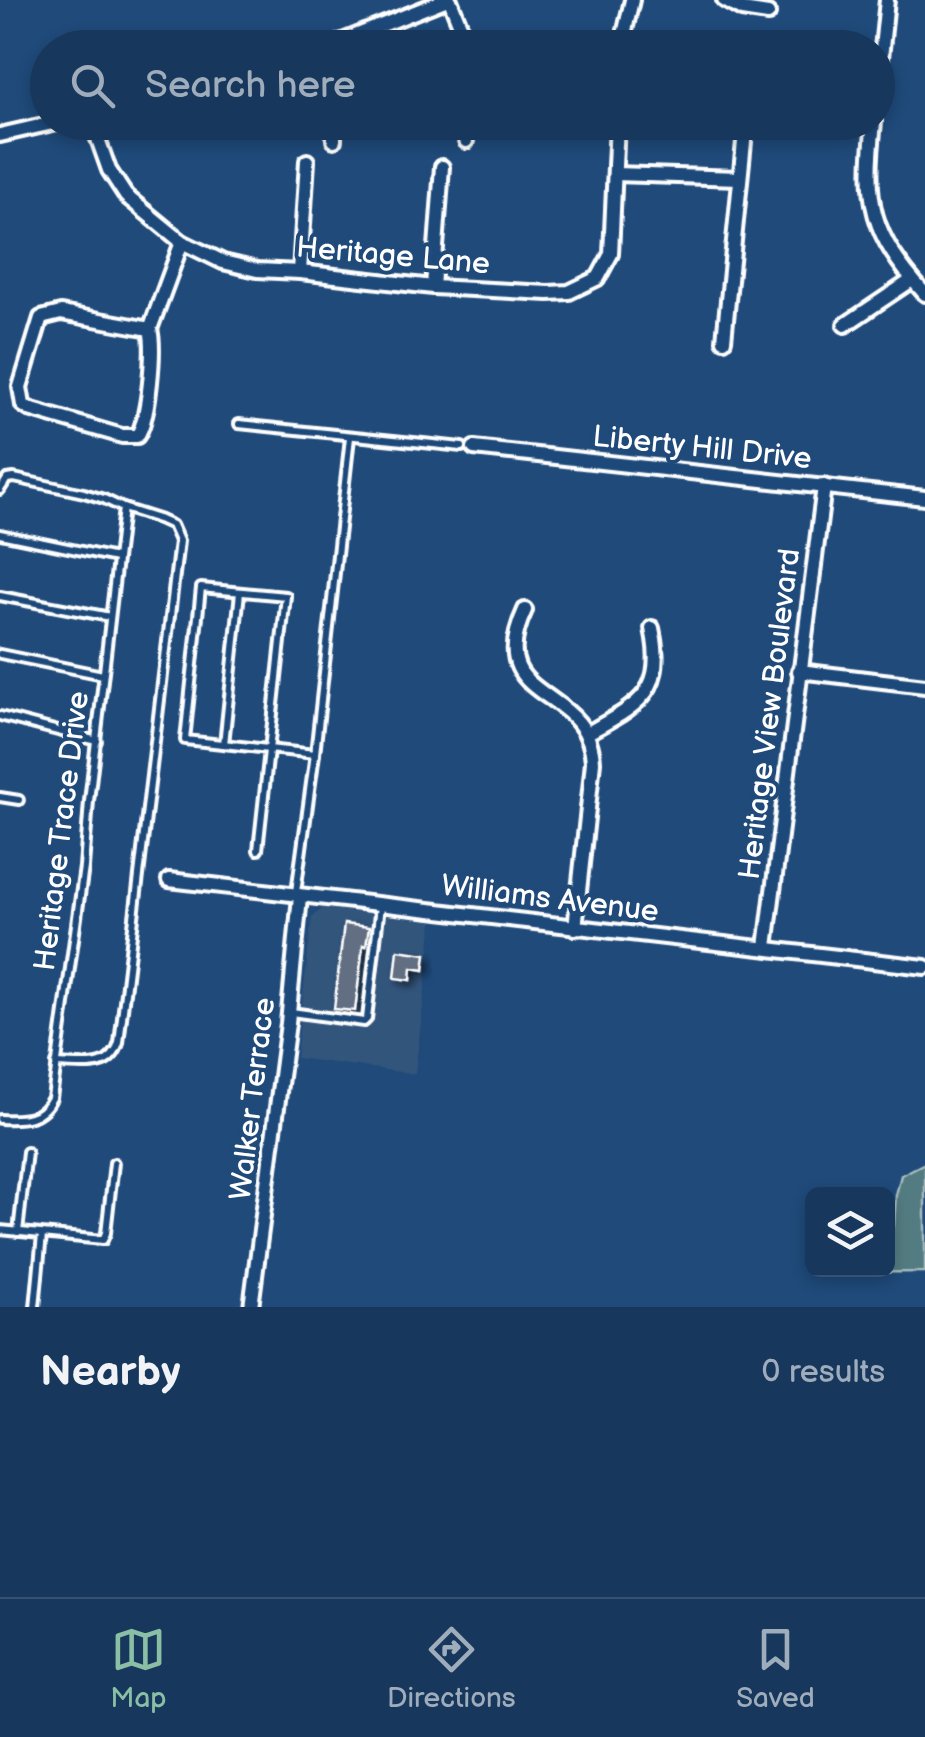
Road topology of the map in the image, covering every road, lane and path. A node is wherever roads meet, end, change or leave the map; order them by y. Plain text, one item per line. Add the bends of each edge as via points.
1 (448, 0) edge
2 (632, 0) edge
3 (724, 0) edge
4 (887, 0) edge
5 (768, 14) dead end
6 (371, 30) edge
7 (461, 30) edge
8 (624, 30) edge
9 (884, 30) edge
10 (30, 128) edge
11 (0, 135) edge
12 (98, 140) edge
13 (616, 140) edge
14 (744, 140) edge
15 (872, 140) edge
16 (307, 161) dead end
17 (442, 166) dead end
18 (615, 174) junction
19 (739, 178) junction
20 (182, 242) junction
21 (300, 272) junction
22 (912, 280) junction
23 (433, 287) junction
24 (925, 294) edge
25 (846, 324) dead end
26 (150, 328) junction
27 (724, 340) dead end
28 (239, 424) dead end
29 (350, 437) junction
30 (468, 448) joint
31 (824, 486) junction
32 (0, 490) edge
33 (925, 498) edge
34 (123, 508) junction
35 (0, 534) edge
36 (117, 558) junction
37 (240, 592) junction
38 (0, 596) edge
39 (525, 610) dead end
40 (110, 617) junction
41 (652, 628) dead end
42 (0, 654) edge
43 (799, 671) junction
44 (103, 676) junction
45 (925, 686) edge
46 (0, 716) edge
47 (588, 734) junction
48 (98, 741) junction
49 (224, 744) junction
50 (271, 749) junction
51 (315, 754) junction
52 (0, 797) edge
53 (19, 800) dead end
54 (258, 850) dead end
55 (170, 880) dead end
56 (298, 896) junction
57 (380, 904) junction
58 (575, 928) junction
59 (766, 947) junction
60 (925, 967) edge
61 (290, 1012) junction
62 (56, 1064) junction
63 (0, 1119) edge
64 (27, 1152) dead end
65 (114, 1162) dead end
66 (0, 1230) edge
67 (18, 1232) junction
68 (42, 1234) junction
69 (34, 1307) edge
70 (251, 1307) edge

1 - 6 street
1 - 7 street
2 - 8 street
3 - 5 street
4 - 9 street
10 - 11 street
12 - 20 street, Heritage Lane via 126,196
13 - 18 street, Heritage Lane
14 - 19 street
15 - 22 street via 875,219
16 - 21 street
17 - 23 street
18 - 19 street
18 - 23 street, Heritage Lane via 611,254 598,278 548,294
19 - 27 street
20 - 21 street, Heritage Lane via 223,262
20 - 26 street
21 - 23 street, Heritage Lane
22 - 24 street
22 - 25 street
26 - 26 street via 145,420 137,436 23,405 20,386 41,318 61,313
28 - 29 lane
29 - 30 lane
29 - 51 lane
30 - 31 street, Liberty Hill Drive
31 - 33 street, Liberty Hill Drive
31 - 43 street, Heritage View Boulevard
32 - 34 lane via 14,478
34 - 36 lane, Heritage Trace Drive
34 - 62 lane via 172,525 179,541 119,1043 104,1063
35 - 36 lane
36 - 40 lane, Heritage Trace Drive
37 - 49 lane
37 - 49 lane via 201,588 185,740
37 - 50 lane via 286,596
38 - 40 lane
39 - 47 street via 515,630 520,670
40 - 44 lane, Heritage Trace Drive
41 - 47 street via 658,664 652,684 641,700
42 - 44 lane
43 - 45 street
43 - 59 street, Heritage View Boulevard
44 - 48 lane, Heritage Trace Drive
46 - 48 lane
47 - 58 street via 593,762
48 - 62 lane, Heritage Trace Drive
49 - 50 lane
50 - 51 lane
50 - 54 lane
51 - 56 lane
52 - 53 lane
55 - 56 street, Williams Avenue
56 - 57 street, Williams Avenue
56 - 61 street, Walker Terrace
57 - 58 street, Williams Avenue
57 - 61 lane via 367,1019
58 - 59 street, Williams Avenue
59 - 60 street, Williams Avenue
61 - 70 street, Walker Terrace
62 - 63 lane, Heritage Trace Drive via 46,1109 34,1117
64 - 67 lane
65 - 68 lane via 103,1240
66 - 67 lane
67 - 68 lane
68 - 69 lane

